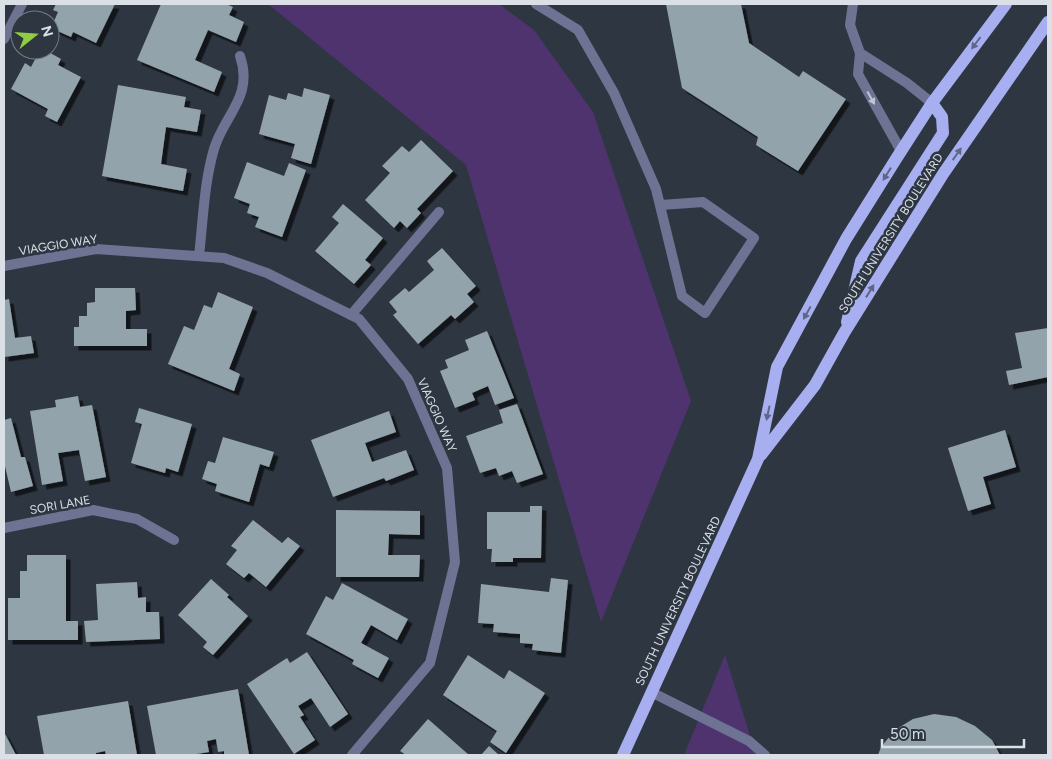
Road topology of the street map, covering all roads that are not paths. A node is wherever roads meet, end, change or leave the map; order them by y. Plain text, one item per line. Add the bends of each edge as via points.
1 (22, 4) edge
2 (536, 4) edge
3 (854, 4) edge
4 (1006, 4) edge
5 (1048, 22) edge
6 (4, 39) edge
7 (860, 53) junction
8 (240, 56) dead end
9 (932, 104) junction
10 (901, 151) junction
11 (661, 206) junction
12 (438, 212) dead end
13 (199, 256) junction
14 (4, 266) edge
15 (351, 315) junction
16 (844, 333) junction
17 (758, 459) junction
18 (4, 528) edge
19 (174, 540) dead end
20 (652, 692) junction
21 (352, 755) edge
22 (623, 755) edge
23 (765, 755) edge

1 - 6 street
2 - 11 street via 578,30 614,93
3 - 7 street via 850,25
4 -> 9 main road, SOUTH UNIVERSITY BOULEVARD
16 -> 5 main road, SOUTH UNIVERSITY BOULEVARD via 942,174
7 - 9 street via 907,83
7 -> 10 street via 858,74
8 - 13 street via 244,68 242,86 236,107 215,148
9 - 10 main road, SOUTH UNIVERSITY BOULEVARD
9 - 16 main road via 942,117 944,133 861,261
10 -> 17 main road, SOUTH UNIVERSITY BOULEVARD via 846,239 777,367
11 - 11 street via 682,296 705,313 754,238 703,202
12 - 15 street
13 - 14 street, VIAGGIO WAY via 96,249
13 - 15 street, VIAGGIO WAY via 224,258 267,273
15 - 21 street, VIAGGIO WAY via 359,319 408,380 447,468 455,562 430,663
16 - 17 main road, SOUTH UNIVERSITY BOULEVARD via 815,385
17 - 20 main road, SOUTH UNIVERSITY BOULEVARD
18 - 19 street, SORI LANE via 94,510 137,519
20 - 22 main road, SOUTH UNIVERSITY BOULEVARD
20 - 23 street via 749,741

